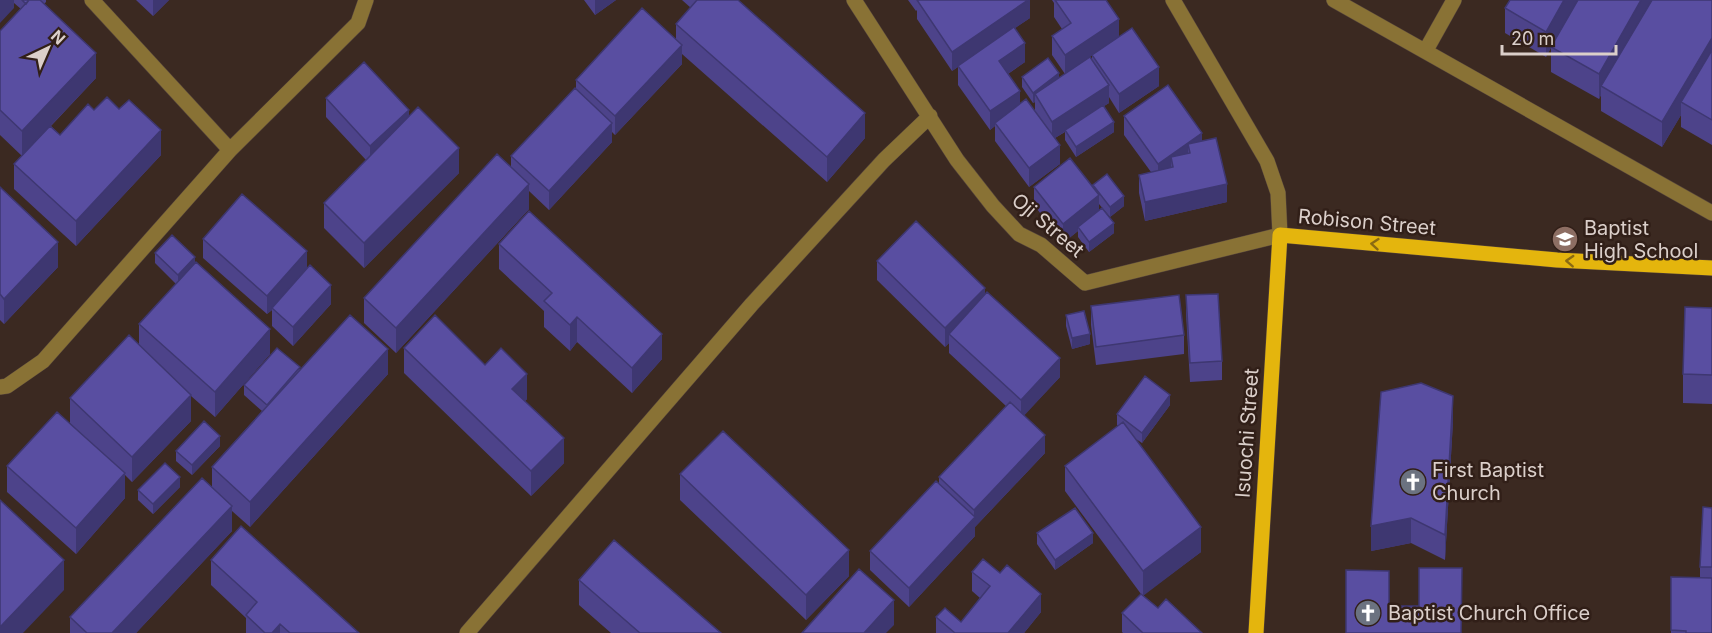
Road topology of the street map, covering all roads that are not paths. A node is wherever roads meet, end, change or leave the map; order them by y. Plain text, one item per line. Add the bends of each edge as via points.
1 (92, 0) edge
2 (366, 0) edge
3 (854, 0) edge
4 (1173, 0) edge
5 (1334, 0) edge
6 (1454, 0) edge
7 (1426, 50) junction
8 (930, 116) junction
9 (230, 150) junction
10 (1712, 213) edge
11 (1280, 235) junction
12 (1712, 268) edge
13 (0, 387) edge
14 (467, 633) edge
15 (1256, 633) edge

1 - 9 street
2 - 9 street via 358,23
3 - 8 street, Oji Street
4 - 11 street, Robison Street via 1267,161 1278,193
5 - 7 street
6 - 7 street
7 - 10 street
8 - 11 street, Oji Street via 993,207 1019,234 1041,245 1085,283
8 - 14 street via 884,160 753,304
9 - 13 street via 43,361
12 -> 11 main road, Robison Street via 1557,260
11 - 15 main road, Isuochi Street

